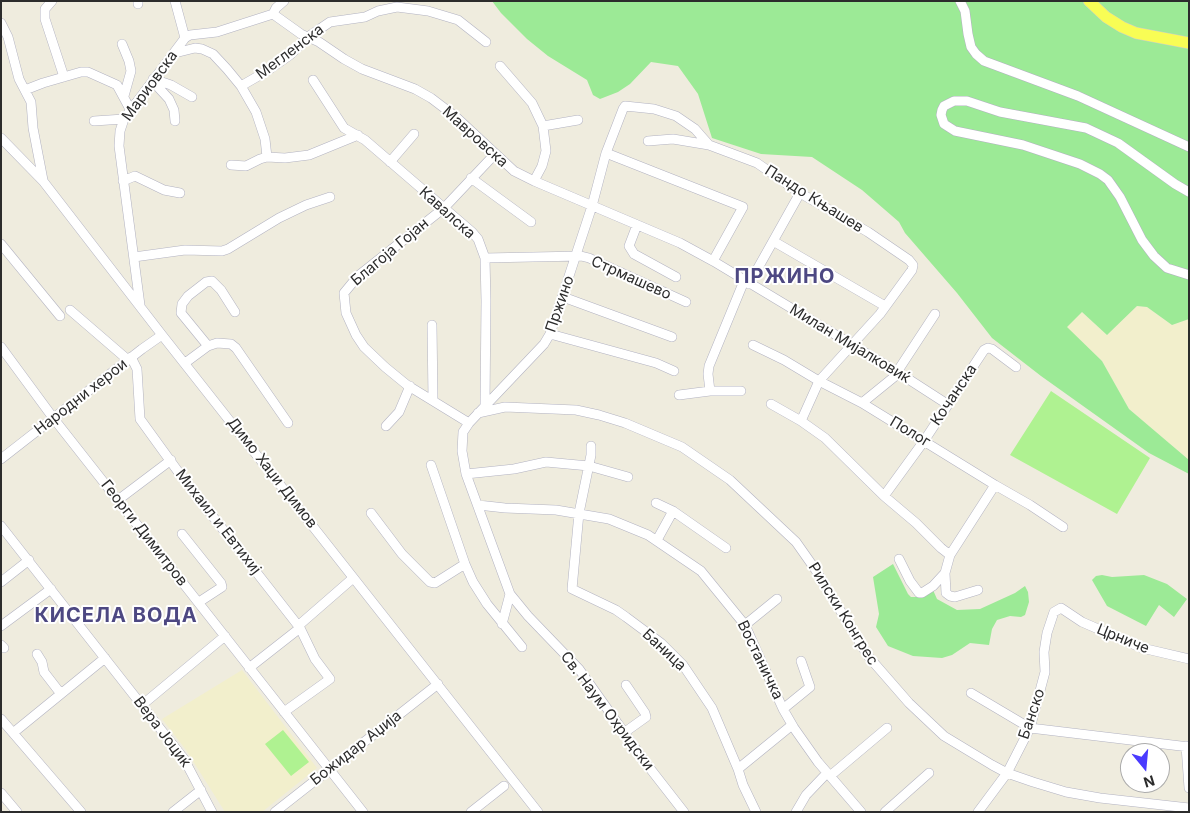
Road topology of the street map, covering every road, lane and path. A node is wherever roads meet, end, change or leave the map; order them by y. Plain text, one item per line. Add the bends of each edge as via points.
1 (52, 1) edge
2 (175, 1) edge
3 (284, 1) edge
4 (960, 1) edge
5 (1089, 1) edge
6 (398, 4) edge
7 (273, 14) junction
8 (1, 23) edge
9 (308, 37) junction
10 (185, 38) junction
11 (486, 42) dead end
12 (1189, 43) edge
13 (122, 44) dead end
14 (175, 53) junction
15 (500, 66) dead end
16 (64, 77) junction
17 (155, 80) junction
18 (313, 80) dead end
19 (241, 86) junction
20 (25, 90) junction
21 (124, 96) junction
22 (192, 97) dead end
23 (625, 106) joint
24 (130, 109) junction
25 (124, 119) junction
26 (578, 120) dead end
27 (94, 121) dead end
28 (175, 121) dead end
29 (543, 126) junction
30 (414, 134) dead end
31 (358, 135) junction
32 (1, 138) edge
33 (648, 142) dead end
34 (709, 145) junction
35 (1189, 147) edge
36 (606, 153) junction
37 (495, 154) junction
38 (267, 157) junction
39 (390, 162) junction
40 (231, 165) dead end
41 (471, 178) junction
42 (43, 181) junction
43 (123, 181) junction
44 (534, 181) junction
45 (1189, 192) edge
46 (180, 193) dead end
47 (800, 193) junction
48 (330, 197) dead end
49 (592, 206) junction
50 (444, 208) junction
51 (531, 222) dead end
52 (637, 225) junction
53 (773, 241) junction
54 (1, 244) edge
55 (576, 256) junction
56 (134, 257) junction
57 (485, 258) junction
58 (712, 261) junction
59 (135, 268) junction
60 (1189, 274) edge
61 (117, 276) junction
62 (676, 277) dead end
63 (746, 282) junction
64 (563, 297) junction
65 (686, 302) dead end
66 (140, 305) junction
67 (885, 306) junction
68 (70, 310) dead end
69 (235, 312) dead end
70 (935, 314) dead end
71 (60, 316) dead end
72 (432, 324) dead end
73 (550, 334) junction
74 (162, 335) junction
75 (672, 337) dead end
76 (753, 345) dead end
77 (208, 346) junction
78 (852, 346) junction
79 (1, 347) edge
80 (130, 359) junction
81 (185, 364) junction
82 (1016, 367) dead end
83 (674, 371) dead end
84 (898, 372) junction
85 (818, 381) junction
86 (410, 386) junction
87 (710, 391) junction
88 (741, 391) dead end
89 (679, 395) dead end
90 (492, 399) junction
91 (433, 400) junction
92 (862, 403) junction
93 (771, 404) dead end
94 (947, 404) junction
95 (485, 406) junction
96 (505, 408) junction
97 (477, 414) junction
98 (54, 419) junction
99 (801, 421) junction
100 (288, 423) dead end
101 (469, 423) junction
102 (386, 426) dead end
103 (924, 441) junction
104 (591, 446) dead end
105 (1, 459) edge
106 (171, 460) junction
107 (431, 465) dead end
108 (589, 466) junction
109 (466, 474) junction
110 (628, 477) dead end
111 (995, 485) junction
112 (884, 496) junction
113 (118, 500) junction
114 (656, 504) dead end
115 (478, 506) junction
116 (673, 510) junction
117 (579, 513) junction
118 (371, 514) dead end
119 (1, 526) edge
120 (1063, 527) dead end
121 (182, 534) dead end
122 (657, 540) junction
123 (726, 548) dead end
124 (950, 555) junction
125 (29, 560) junction
126 (899, 560) dead end
127 (465, 564) junction
128 (945, 573) junction
129 (352, 579) dead end
130 (1, 582) edge
131 (51, 588) junction
132 (978, 590) dead end
133 (510, 594) junction
134 (777, 598) dead end
135 (199, 602) junction
136 (1061, 608) joint
137 (502, 624) junction
138 (746, 625) junction
139 (1, 626) edge
140 (299, 627) junction
141 (225, 636) junction
142 (522, 648) dead end
143 (37, 654) dead end
144 (105, 658) junction
145 (1189, 659) edge
146 (801, 661) dead end
147 (249, 668) junction
148 (438, 684) junction
149 (626, 685) dead end
150 (970, 693) dead end
151 (61, 694) junction
152 (142, 705) junction
153 (783, 709) junction
154 (284, 712) junction
155 (1, 719) edge
156 (792, 725) junction
157 (886, 728) dead end
158 (1030, 728) junction
159 (624, 732) junction
160 (13, 733) junction
161 (1187, 747) edge
162 (738, 769) junction
163 (328, 770) junction
164 (929, 773) dead end
165 (1007, 773) junction
166 (829, 774) junction
167 (504, 786) dead end
168 (1189, 788) edge
169 (201, 790) junction
170 (1, 793) edge
171 (1189, 808) edge
172 (18, 812) edge
173 (81, 812) edge
174 (173, 812) edge
175 (212, 812) edge
176 (275, 812) edge
177 (363, 812) edge
178 (471, 812) edge
179 (538, 812) edge
180 (684, 812) edge
181 (756, 812) edge
182 (796, 812) edge
183 (861, 812) edge
184 (885, 812) edge
185 (978, 812) edge

1 - 16 street via 45,9 45,18
2 - 10 street
3 - 7 street
4 - 35 street via 965,11 971,47 984,61 1078,96
5 - 12 main road via 1106,17 1136,33
6 - 9 street, Мегленска via 365,18 330,22
6 - 11 street, Мегленска via 458,20
7 - 9 street
7 - 10 street, Мариовска
8 - 20 street
9 - 19 street, Мегленска via 290,55
9 - 37 street, Мавровска via 362,69 431,98
10 - 14 street, Мариовска
13 - 21 street via 131,71
14 - 17 street, Мариовска
14 - 19 street via 195,48 207,51
15 - 29 street via 532,103
16 - 20 street
16 - 21 street via 85,72 95,74 117,85
17 - 22 street via 171,84
17 - 24 street, Мариовска
17 - 28 street via 171,103
18 - 31 street, Кавалска via 342,126
19 - 38 street via 256,112
20 - 42 street via 31,102
21 - 24 street
23 - 34 street, Пандо Књашев via 654,109 676,116 695,129
23 - 36 street, Пржино
24 - 25 street, Мариовска
25 - 27 street
25 - 43 street, Мариовска via 119,137
26 - 29 street
29 - 44 street via 546,151
30 - 39 street
31 - 38 street via 309,155
31 - 39 street, Кавалска
32 - 42 street, Димо Хаџи Димов
33 - 34 street, Пандо Књашев via 673,139
34 - 47 street, Пандо Књашев via 757,163
36 - 49 street, Пржино
36 - 58 street via 743,207
37 - 41 street, Благоја Гојан
37 - 44 street, Мавровска via 514,171
38 - 40 street via 246,166
39 - 50 street, Кавалска
41 - 50 street, Благоја Гојан
41 - 51 street
42 - 61 street, Димо Хаџи Димов
43 - 46 street via 135,176 164,190
43 - 56 street, Мариовска
44 - 49 street, Мавровска
45 - 60 street via 1118,143 1086,128 1000,112 967,101 954,101 942,110 944,124 955,131 1023,145 1100,174 1120,197 1150,251 1167,268
47 - 53 street
47 - 67 street, Пандо Књашев via 868,232 914,264
48 - 56 street via 279,218 222,251 185,250
49 - 52 street, Милан Мијалковиќ
49 - 55 street, Пржино
50 - 57 street, Кавалска via 478,239
50 - 86 street, Благоја Гојан via 358,276 344,293 346,312 360,342
52 - 58 street, Милан Мијалковиќ
52 - 62 street via 629,246 634,254
53 - 63 street
53 - 67 street
54 - 71 street
55 - 57 street, Стрмашево
55 - 64 street, Пржино
55 - 65 street, Стрмашево via 589,258
56 - 59 street, Мариовска
57 - 95 street, Кавалска
58 - 63 street, Милан Мијалковиќ
59 - 61 street via 128,277
59 - 66 street, Мариовска
61 - 66 street, Димо Хаџи Димов
63 - 78 street, Милан Мијалковиќ
63 - 87 street via 709,366
64 - 73 street, Пржино
64 - 75 street
66 - 74 street, Димо Хаџи Димов
67 - 78 street
68 - 80 street
69 - 77 street via 222,290 212,281 188,296 182,304 181,314
70 - 84 street
72 - 91 street
73 - 83 street via 656,362
73 - 90 street, Пржино
74 - 80 street, Народни херои
74 - 81 street, Димо Хаџи Димов
76 - 85 street, Полог
77 - 81 street
77 - 100 street via 217,343 235,347
78 - 84 street, Милан Мијалковиќ
78 - 85 street
79 - 98 street, Георги Димитров
80 - 98 street, Народни херои
80 - 106 street, Михаил и Евтихиј via 137,369 140,419
81 - 148 street, Димо Хаџи Димов
82 - 94 street, Кочанска via 992,349 984,350
84 - 92 street
84 - 94 street, Милан Мијалковиќ
85 - 92 street, Полог
85 - 99 street
86 - 91 street, Благоја Гојан
86 - 102 street via 405,402
87 - 88 street
87 - 89 street
90 - 95 street, Пржино
90 - 96 street
91 - 101 street, Благоја Гојан
92 - 103 street, Полог
93 - 99 street
94 - 103 street, Кочанска
95 - 97 street, Пржино
96 - 97 street, Рилски Конгрес
96 - 165 street, Рилски Конгрес via 576,410 599,415 666,439 714,467 801,548 868,656 908,703 944,736
97 - 101 street, Пржино
98 - 105 street, Народни херои
98 - 113 street, Георги Димитров
99 - 112 street via 825,438
101 - 109 street, Пржино via 461,443
103 - 111 street, Полог
103 - 112 street, Кочанска
104 - 108 street
106 - 113 street
106 - 140 street, Михаил и Евтихиј
107 - 127 street
108 - 109 street via 546,462 514,470
108 - 110 street
108 - 117 street
109 - 115 street, Пржино
111 - 120 street, Полог
111 - 124 street
112 - 124 street
113 - 135 street, Георги Димитров
114 - 116 street
115 - 117 street, Востаничка
115 - 133 street, Св. Наум Охридски
116 - 122 street
116 - 123 street
117 - 122 street, Востаничка via 617,522
117 - 162 street, Баница via 572,589 626,617 684,665 712,708
118 - 127 street via 397,548 430,582 435,583
119 - 125 street, Вера Јоциќ
121 - 135 street via 222,587
122 - 138 street, Востаничка via 701,571
124 - 128 street
125 - 130 street
125 - 131 street, Вера Јоциќ
126 - 128 street via 919,593 933,586
127 - 137 street via 480,594
128 - 132 street via 944,589 948,595 955,597
129 - 140 street
131 - 139 street
131 - 144 street, Вера Јоциќ
133 - 137 street
133 - 159 street, Св. Наум Охридски via 579,669
134 - 138 street
135 - 141 street, Георги Димитров
136 - 145 street, Црниче via 1082,622 1142,648
136 - 158 street, Банско via 1053,614 1047,633 1045,672
137 - 142 street
138 - 153 street, Востаничка
140 - 147 street
140 - 154 street, Михаил и Евтихиј via 315,659 330,679
141 - 147 street, Георги Димитров
141 - 152 street
143 - 151 street via 44,672
144 - 151 street
144 - 152 street, Вера Јоциќ
146 - 153 street via 810,687
147 - 154 street, Георги Димитров
148 - 163 street, Божидар Аџија
148 - 179 street, Димо Хаџи Димов
149 - 159 street via 646,717
150 - 158 street
151 - 160 street
152 - 169 street, Вера Јоциќ via 184,759
153 - 156 street, Востаничка
154 - 163 street, Георги Димитров
155 - 160 street
156 - 162 street
156 - 166 street, Востаничка
157 - 166 street
158 - 161 street
158 - 165 street, Банско
159 - 180 street, Св. Наум Охридски
160 - 173 street
161 - 168 street
162 - 181 street, Баница
163 - 176 street, Божидар Аџија
163 - 177 street, Георги Димитров
164 - 184 street
165 - 171 street, Рилски Конгрес via 1091,797
165 - 185 street, Банско
166 - 182 street via 806,795
166 - 183 street, Востаничка
167 - 178 street
169 - 174 street
169 - 175 street, Вера Јоциќ
170 - 172 street

